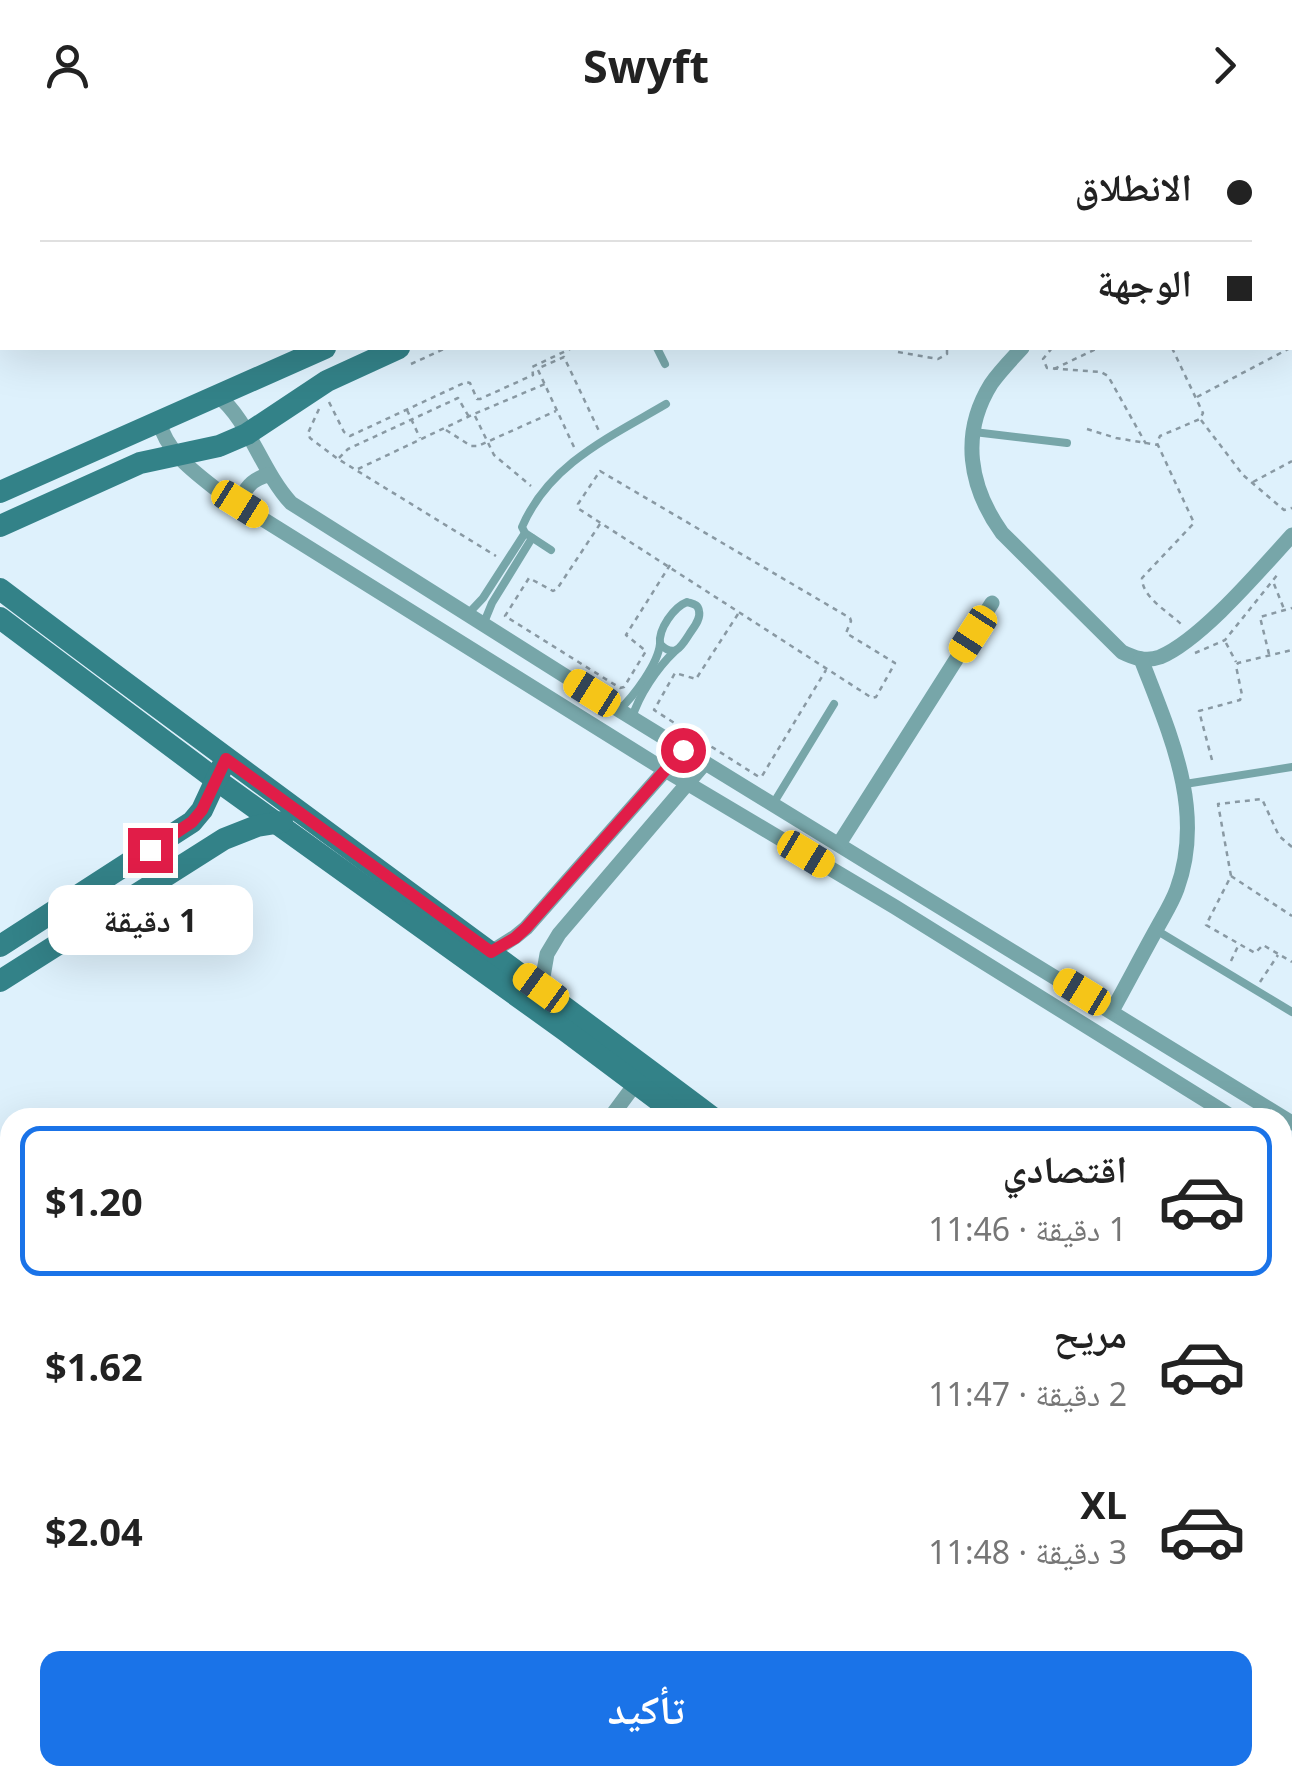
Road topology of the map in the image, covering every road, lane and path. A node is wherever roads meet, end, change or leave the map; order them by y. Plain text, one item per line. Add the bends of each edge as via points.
1 (320, 350) edge
2 (434, 350) edge
3 (568, 350) edge
4 (658, 350) edge
5 (947, 350) edge
6 (1020, 350) edge
7 (1050, 350) edge
8 (1094, 350) edge
9 (1173, 350) edge
10 (1285, 350) edge
11 (898, 352) dead end
12 (405, 355) edge
13 (548, 361) junction
14 (665, 364) dead end
15 (1052, 370) junction
16 (545, 384) junction
17 (507, 387) junction
18 (447, 392) junction
19 (218, 396) junction
20 (513, 398) junction
21 (1196, 398) junction
22 (452, 401) junction
23 (666, 404) dead end
24 (407, 410) junction
25 (557, 410) junction
26 (472, 416) junction
27 (1200, 419) junction
28 (412, 420) junction
29 (159, 421) junction
30 (1088, 428) dead end
31 (444, 429) junction
32 (974, 432) junction
33 (246, 434) junction
34 (420, 440) junction
35 (604, 441) junction
36 (488, 442) junction
37 (1067, 443) dead end
38 (1146, 444) junction
39 (1158, 445) junction
40 (176, 455) junction
41 (578, 456) junction
42 (338, 458) junction
43 (1292, 461) edge
44 (356, 470) junction
45 (268, 475) junction
46 (1252, 483) junction
47 (0, 492) edge
48 (540, 494) junction
49 (240, 504) junction
50 (1292, 508) edge
51 (600, 523) junction
52 (0, 526) edge
53 (1292, 535) edge
54 (528, 536) junction
55 (551, 550) dead end
56 (497, 557) dead end
57 (670, 566) junction
58 (1273, 581) dead end
59 (0, 589) edge
60 (992, 603) dead end
61 (1292, 608) edge
62 (1284, 610) junction
63 (740, 612) junction
64 (467, 614) junction
65 (0, 618) edge
66 (483, 625) junction
67 (1193, 635) junction
68 (1225, 640) dead end
69 (660, 644) junction
70 (675, 650) junction
71 (1292, 650) edge
72 (1270, 656) junction
73 (1142, 660) junction
74 (1237, 664) junction
75 (826, 668) junction
76 (834, 704) dead end
77 (625, 714) junction
78 (683, 750) junction
79 (1212, 760) dead end
80 (705, 763) junction
81 (1292, 767) edge
82 (221, 769) junction
83 (665, 770) junction
84 (688, 784) junction
85 (1185, 784) junction
86 (773, 804) junction
87 (304, 815) junction
88 (275, 822) junction
89 (839, 844) junction
90 (1292, 847) edge
91 (1231, 876) junction
92 (1292, 916) edge
93 (1156, 930) junction
94 (1238, 944) junction
95 (0, 946) edge
96 (491, 952) junction
97 (1279, 954) junction
98 (1292, 962) edge
99 (1226, 972) junction
100 (0, 981) edge
101 (541, 988) junction
102 (1255, 990) junction
103 (1112, 1011) junction
104 (1292, 1012) edge
105 (571, 1023) junction
106 (636, 1083) junction
107 (617, 1108) edge
108 (669, 1108) edge
109 (698, 1108) edge
110 (1218, 1108) edge
111 (1268, 1108) edge

1 - 19 street
2 - 12 path
3 - 13 path
4 - 14 lane
5 - 11 path via 938,359
6 - 32 street via 984,396
7 - 15 path via 1043,360
8 - 15 path
9 - 21 path
10 - 21 path
12 - 33 street via 327,381
13 - 16 path via 538,370
13 - 17 path
13 - 35 path via 564,357
15 - 38 path via 1105,374
16 - 20 path
16 - 25 path
17 - 18 path via 478,400 468,382
17 - 20 path
18 - 22 path
18 - 24 path
19 - 29 street
19 - 33 street
20 - 26 path
21 - 27 path
22 - 26 path via 460,399
22 - 28 path
23 - 35 lane
24 - 28 path
24 - 42 path via 350,436 329,401 322,405 308,436
25 - 36 path
25 - 41 path
26 - 31 path
26 - 36 path
27 - 39 path via 1160,436
27 - 46 path
28 - 34 path
28 - 42 path
29 - 40 street
29 - 47 street
30 - 38 path
31 - 34 path
31 - 36 path via 471,446
32 - 37 lane
32 - 73 street via 976,486 986,511 1122,652
33 - 40 street
33 - 45 street
34 - 44 path
35 - 41 lane
36 - 48 path
38 - 39 path
39 - 67 path via 1194,523 1141,583
40 - 49 street
40 - 52 street via 140,463
41 - 48 lane
42 - 44 path
43 - 46 path
44 - 56 path
45 - 49 street via 246,488
45 - 64 street via 291,503
46 - 50 path via 1284,510
48 - 54 lane via 523,523
49 - 83 street
51 - 57 path
51 - 57 path via 557,590 529,578 506,618 621,688 646,651 626,635
51 - 75 path via 578,506 602,471 850,618 845,632 896,664 873,698
53 - 67 street
54 - 55 lane
54 - 64 lane
54 - 66 lane
57 - 63 path
58 - 62 path
59 - 82 street
60 - 89 street
61 - 62 path
62 - 72 path via 1259,618
63 - 75 path
63 - 75 path via 696,679 676,672 654,710 758,777
64 - 66 street
65 - 82 street
66 - 77 street
67 - 73 street via 1160,657
68 - 74 path
69 - 70 lane
69 - 70 lane via 678,606 692,603 700,611 698,621
69 - 77 lane
70 - 77 lane
71 - 72 path
72 - 74 path
73 - 85 street
74 - 79 path via 1240,700 1198,712
76 - 86 lane
77 - 78 street
78 - 80 street
78 - 83 street
80 - 84 street
80 - 86 street
81 - 85 lane
82 - 87 street
82 - 88 street
82 - 95 street via 192,822
83 - 84 street
83 - 96 street via 526,928
84 - 101 street via 558,934
84 - 110 street
85 - 93 street via 1186,855
86 - 89 street
87 - 88 street
87 - 96 street
88 - 100 street via 224,839
88 - 105 street
89 - 103 street
90 - 91 path via 1279,836 1262,799 1219,803
91 - 92 path
91 - 94 path via 1206,925
93 - 99 lane
93 - 103 street
94 - 97 path
94 - 99 path
96 - 101 street
97 - 98 path
97 - 102 path
99 - 102 lane
101 - 105 street
102 - 104 lane
103 - 111 street
105 - 106 street
105 - 109 street
106 - 107 street
106 - 108 street

